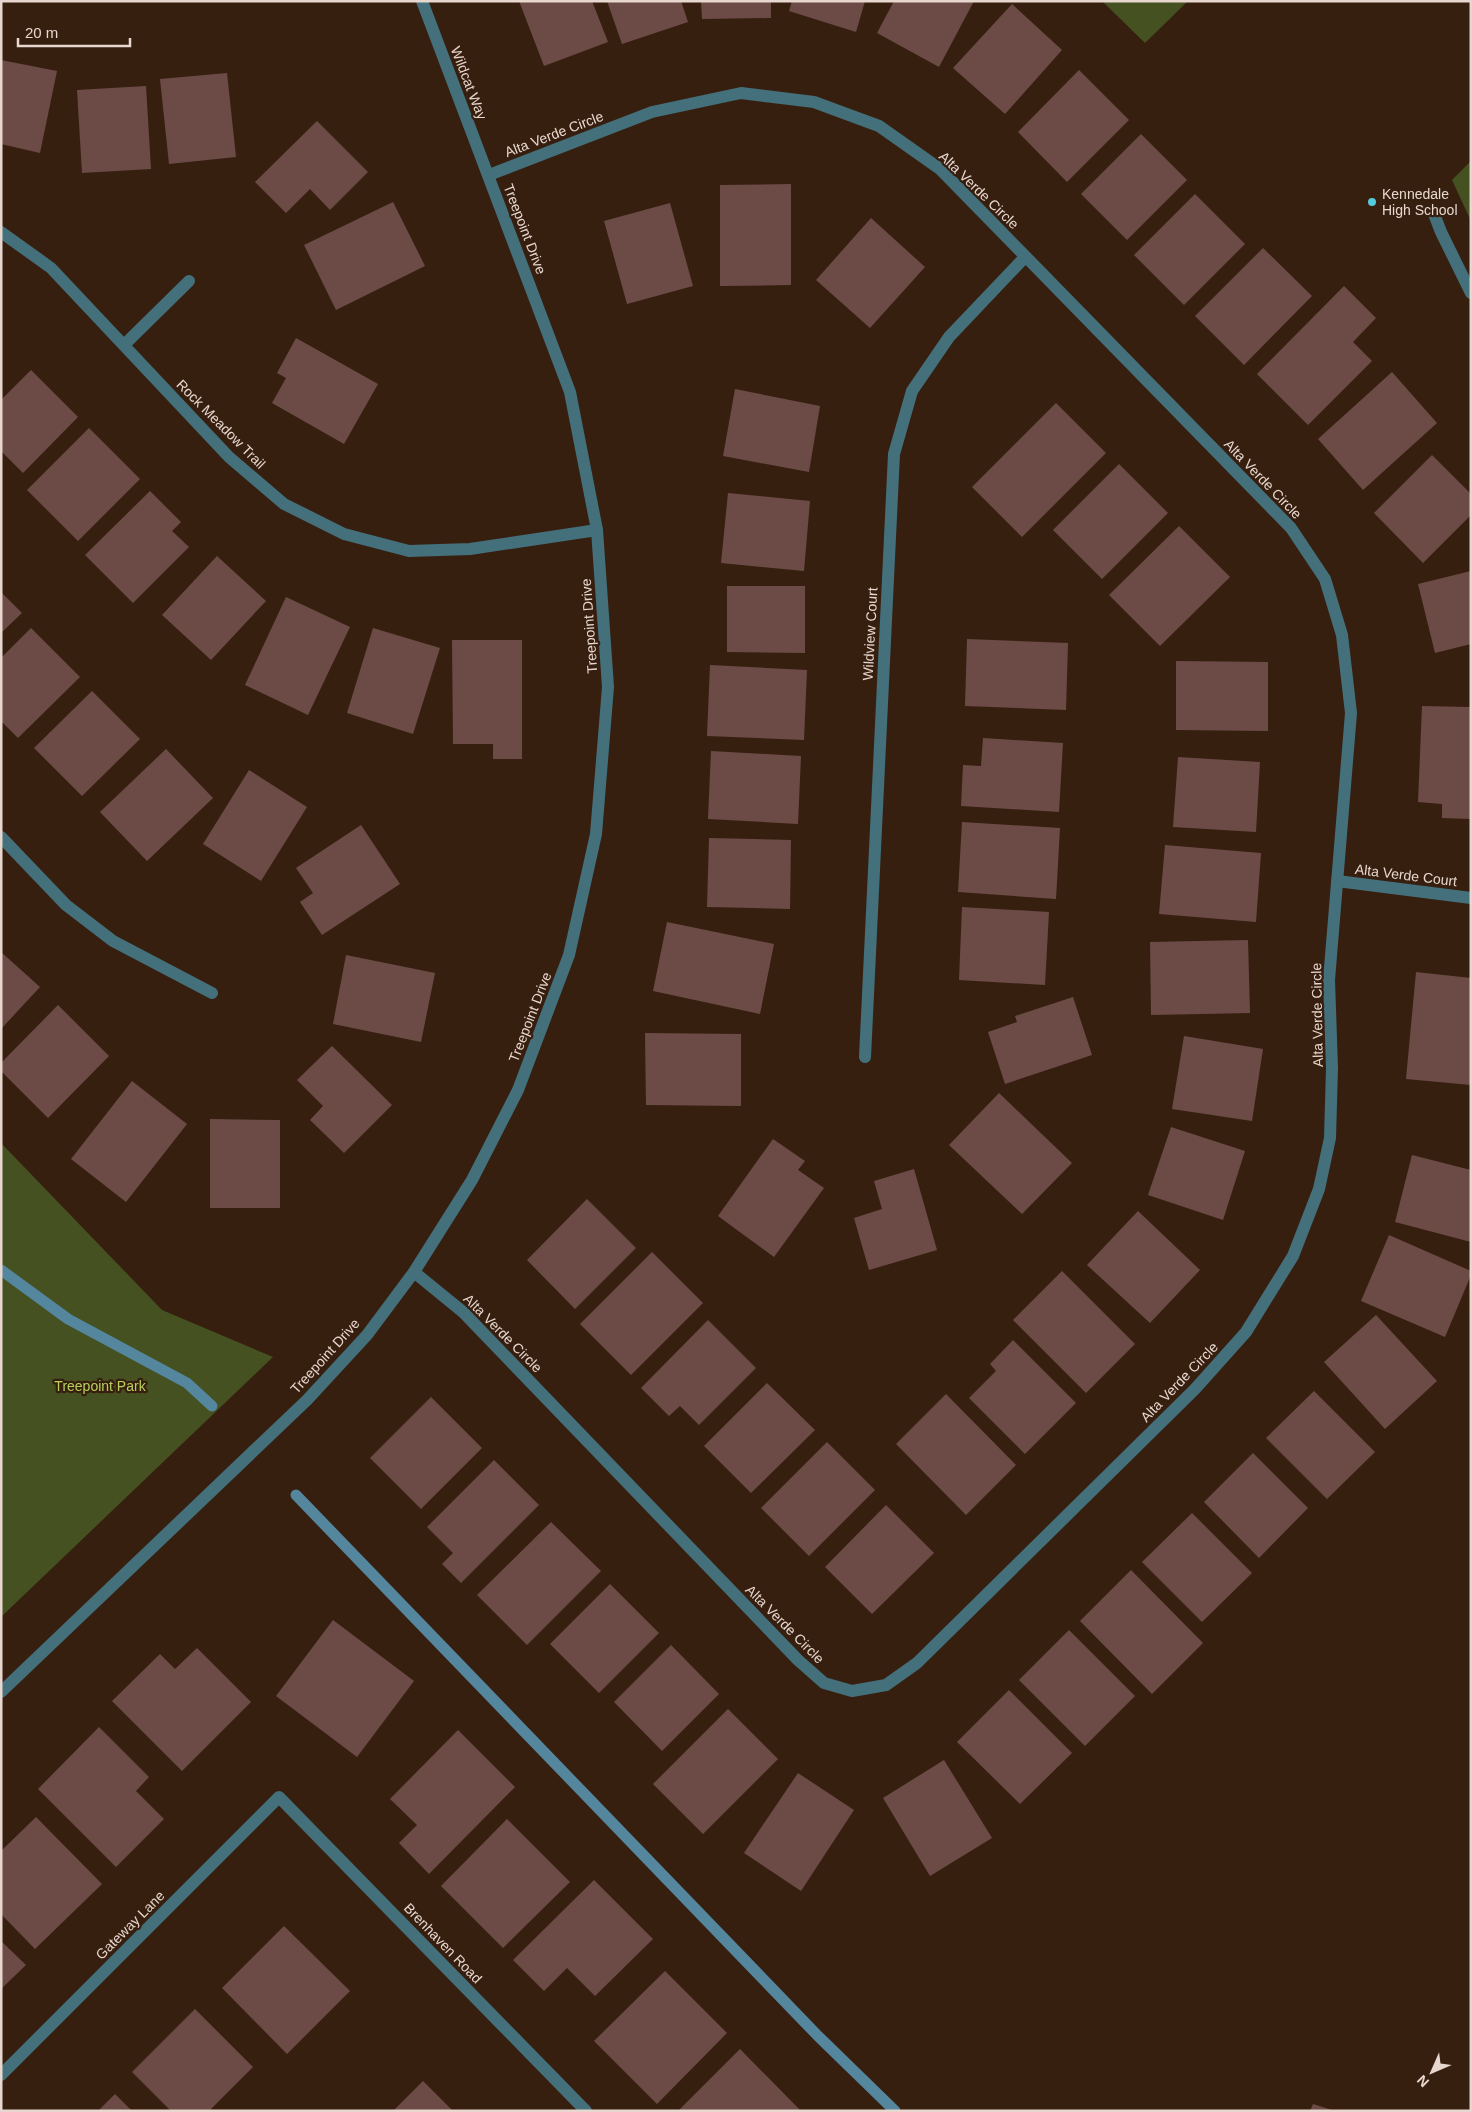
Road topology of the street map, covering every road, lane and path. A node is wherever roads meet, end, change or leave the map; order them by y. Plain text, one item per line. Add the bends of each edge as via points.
1 (422, 1) edge
2 (489, 175) junction
3 (1434, 214) dead end
4 (1, 232) edge
5 (1025, 258) junction
6 (189, 281) dead end
7 (1471, 293) edge
8 (124, 345) junction
9 (597, 530) junction
10 (1, 838) edge
11 (1337, 881) junction
12 (1471, 898) edge
13 (212, 993) dead end
14 (865, 1057) dead end
15 (414, 1272) junction
16 (1, 1692) edge
17 (279, 1797) joint
18 (1, 2075) edge
19 (586, 2111) edge

1 - 2 street, Wildcat Way
2 - 5 street, Alta Verde Circle via 652,112 740,93 814,102 879,126 940,170
2 - 9 street, Treepoint Drive via 570,392
3 - 7 street
4 - 8 street, Rock Meadow Trail via 51,268
5 - 11 street, Alta Verde Circle via 1291,528 1325,579 1342,635 1351,713
5 - 14 street, Wildview Court via 949,337 912,391 894,454
6 - 8 street
8 - 9 street, Rock Meadow Trail via 229,457 284,504 344,534 409,551 470,548
9 - 15 street, Treepoint Drive via 608,687 596,834 569,955 518,1090 472,1180
10 - 13 street via 66,905 113,941
11 - 12 street, Alta Verde Court
11 - 15 street, Alta Verde Circle via 1329,980 1330,1138 1319,1189 1293,1256 1246,1332 1195,1389 917,1663 886,1685 852,1691 824,1683 798,1660 463,1312
15 - 16 street, Treepoint Drive via 367,1335 307,1400
17 - 18 street, Gateway Lane
17 - 19 street, Brenhaven Road

